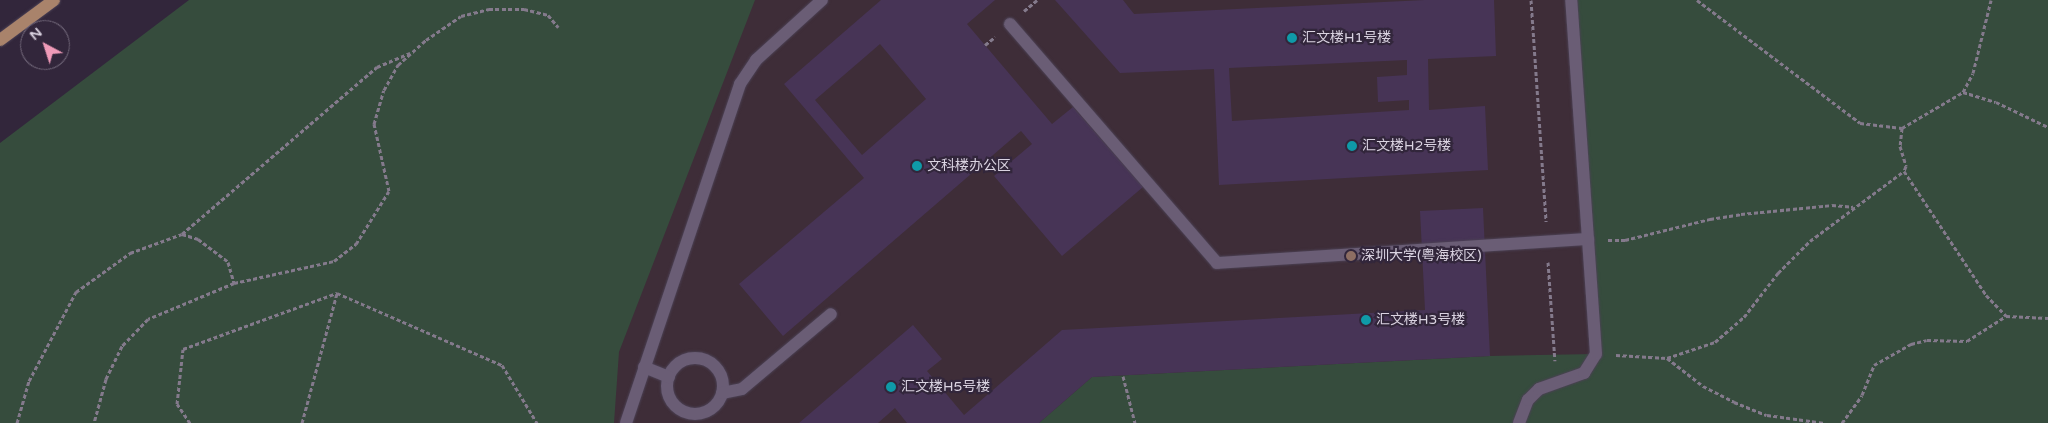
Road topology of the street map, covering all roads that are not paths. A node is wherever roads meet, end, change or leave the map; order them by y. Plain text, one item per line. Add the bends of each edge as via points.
1 (54, 0) edge
2 (822, 0) edge
3 (1571, 0) edge
4 (1010, 24) dead end
5 (0, 40) edge
6 (1588, 239) junction
7 (831, 314) dead end
8 (644, 367) junction
9 (669, 377) junction
10 (722, 393) junction
11 (626, 423) edge
12 (1519, 423) edge

1 - 5 main road
2 - 8 street via 781,36 740,84
3 - 6 street
4 - 6 street via 1217,263
6 - 12 street via 1596,354 1584,373 1539,390 1528,400
7 - 10 street via 742,389
8 - 9 street
8 - 11 street
9 - 10 street via 681,362 708,361 721,375
9 - 10 street via 669,394 679,409 687,413 696,414 712,408

